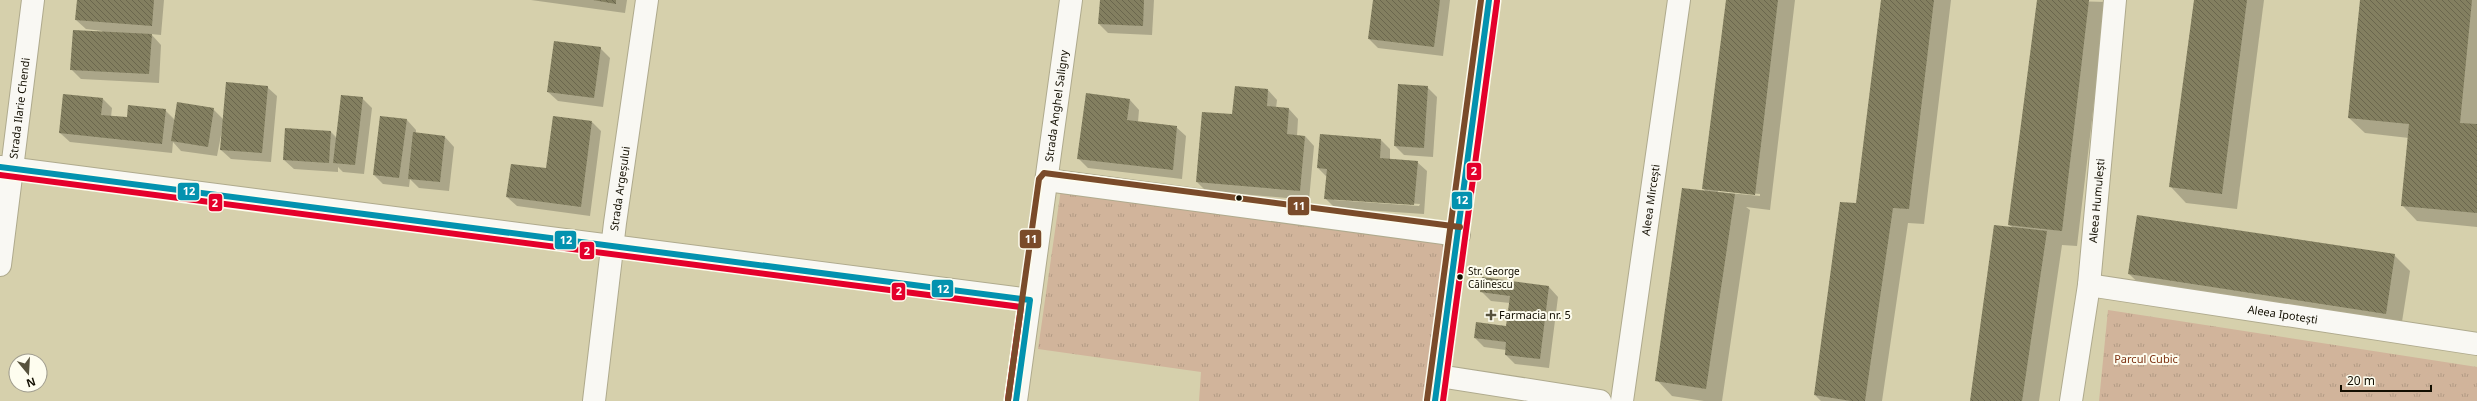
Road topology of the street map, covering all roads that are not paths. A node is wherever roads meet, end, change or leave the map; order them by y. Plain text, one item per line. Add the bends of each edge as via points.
1 (32, 0) edge
2 (647, 0) edge
3 (1070, 0) edge
4 (1489, 0) edge
5 (1679, 0) edge
6 (2115, 0) edge
7 (7, 168) edge
8 (1047, 180) junction
9 (1459, 235) junction
10 (613, 245) junction
11 (0, 265) edge
12 (2089, 285) junction
13 (1030, 300) junction
14 (2477, 344) edge
15 (1439, 376) junction
16 (594, 401) edge
17 (1016, 401) edge
18 (1435, 401) edge
19 (1600, 401) edge
20 (1622, 401) edge
21 (2071, 401) edge

1 - 7 street, Strada Ilarie Chendi
2 - 10 street, Strada Argeșului
3 - 8 street, Strada Anghel Saligny
4 - 9 street
5 - 20 street, Aleea Mircești
6 - 12 street, Aleea Humulești
7 - 10 street
7 - 11 street, Strada Ilarie Chendi
8 - 9 street
8 - 13 street, Strada Anghel Saligny
9 - 15 street
10 - 13 street
10 - 16 street, Strada Argeșului
12 - 14 street, Aleea Ipotești
12 - 21 street, Aleea Humulești
13 - 17 street, Strada Anghel Saligny
15 - 18 street
15 - 19 street

